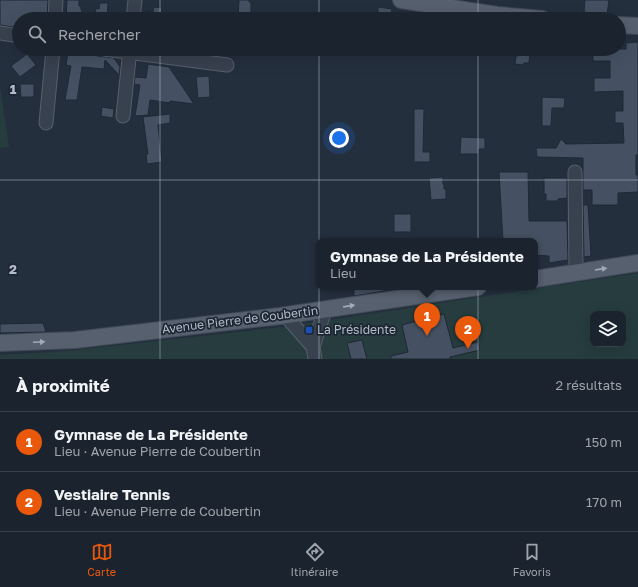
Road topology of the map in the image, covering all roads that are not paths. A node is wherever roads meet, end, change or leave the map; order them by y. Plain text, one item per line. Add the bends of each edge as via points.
1 (56, 0) edge
2 (135, 0) edge
3 (401, 0) edge
4 (55, 12) edge
5 (134, 12) edge
6 (478, 12) edge
7 (626, 25) edge
8 (638, 26) edge
9 (0, 33) edge
10 (12, 35) edge
11 (52, 56) edge
12 (129, 56) edge
13 (165, 56) edge
14 (227, 65) dead end
15 (122, 116) dead end
16 (46, 123) dead end
17 (575, 172) dead end
18 (638, 263) edge
19 (576, 273) junction
20 (538, 279) edge
21 (458, 290) edge
22 (325, 310) junction
23 (285, 315) junction
24 (0, 343) edge
25 (314, 353) edge

1 - 4 street
2 - 5 street
3 - 6 main road
7 - 8 main road
9 - 10 street
11 - 16 street
12 - 15 street
13 - 14 street
17 - 19 street
19 -> 18 main road
19 - 20 main road
22 -> 21 main road, Avenue Pierre de Coubertin
22 - 23 main road, Avenue Pierre de Coubertin
22 - 25 street
24 -> 23 main road, Avenue Pierre de Coubertin via 75,340
23 - 25 street

